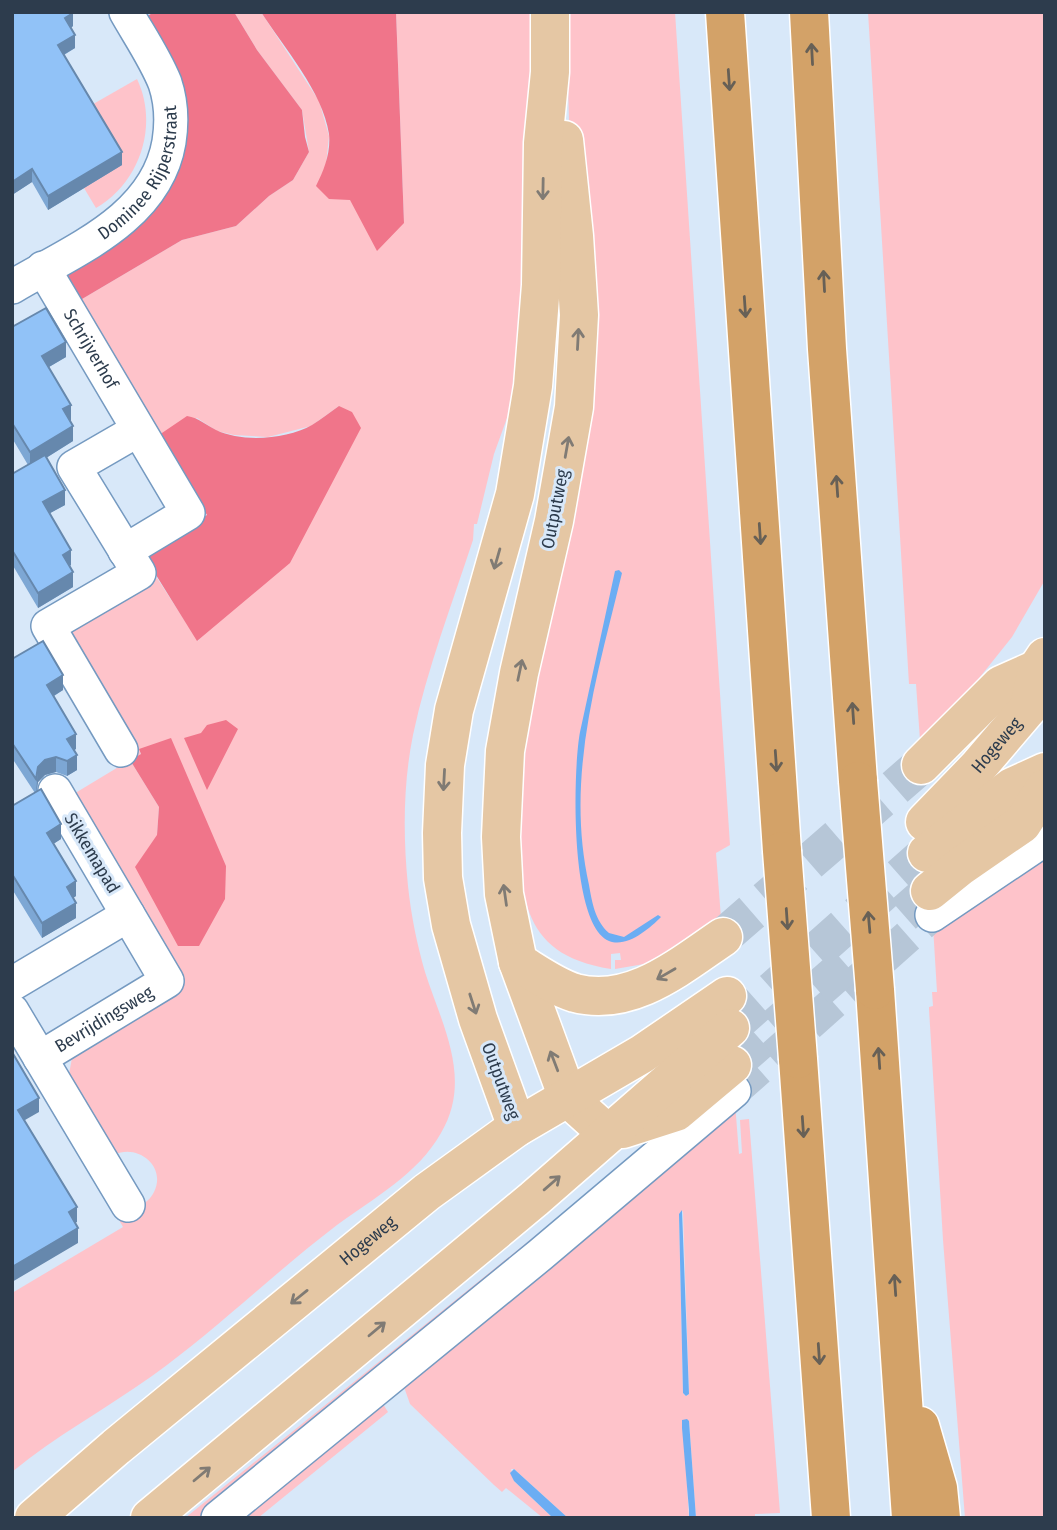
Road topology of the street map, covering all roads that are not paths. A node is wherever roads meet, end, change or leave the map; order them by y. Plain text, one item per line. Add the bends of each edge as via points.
1 (126, 12) edge
2 (550, 12) edge
3 (725, 12) edge
4 (809, 12) edge
5 (551, 72) junction
6 (43, 268) junction
7 (12, 287) edge
8 (138, 429) junction
9 (125, 551) junction
10 (1041, 663) edge
11 (121, 750) dead end
12 (921, 765) tunnel mouth
13 (1045, 772) edge
14 (1045, 788) edge
15 (55, 791) dead end
16 (1045, 839) edge
17 (931, 903) joint
18 (128, 915) junction
19 (723, 937) tunnel mouth
20 (518, 962) junction
21 (12, 984) edge
22 (12, 1011) edge
23 (731, 1045) junction
24 (40, 1058) junction
25 (568, 1098) junction
26 (517, 1127) junction
27 (608, 1133) junction
28 (128, 1205) dead end
29 (899, 1353) junction
30 (34, 1518) edge
31 (150, 1518) edge
32 (218, 1518) edge
33 (831, 1518) edge
34 (911, 1518) edge
35 (941, 1518) edge

1 - 6 street, Dominee Rijperstraat via 166,86 167,151 149,191 136,207 108,230
2 - 5 main road, Outputweg
3 -> 33 highway, bridge
29 -> 4 highway, bridge via 827,349
20 -> 5 main road, Outputweg via 504,894 505,751 574,407 579,314 564,141
5 -> 26 main road, Outputweg via 543,143 541,285 533,386 515,494 454,710 445,765 442,833 443,878 454,937
6 - 7 street, Dominee Rijperstraat
6 - 8 street, Schrijverhof
8 - 9 street, Schrijverhof via 188,513
8 - 9 street via 74,467
9 - 11 street via 139,573 48,626
10 - 12 main road via 1001,685
10 - 13 main road, Hogeweg via 1029,707 926,838
14 - 17 main road via 1022,824 961,866
15 - 18 street, Sikkemapad
16 - 17 street
18 - 21 street
18 - 24 street, Bevrijdingsweg via 167,981
19 -> 20 main road via 666,975 611,995 574,992
25 -> 20 main road, Outputweg
22 - 24 street, Bevrijdingsweg
23 - 25 main road, Hogeweg via 642,1054
23 - 27 main road via 676,1112
23 - 32 street via 561,1237
24 - 28 street, Bevrijdingsweg
25 - 26 main road, Hogeweg
25 - 27 main road, Outputweg
26 - 27 main road, Outputweg
26 -> 30 main road, Hogeweg via 427,1192
31 -> 27 main road
29 - 34 highway
29 - 35 highway via 938,1488

